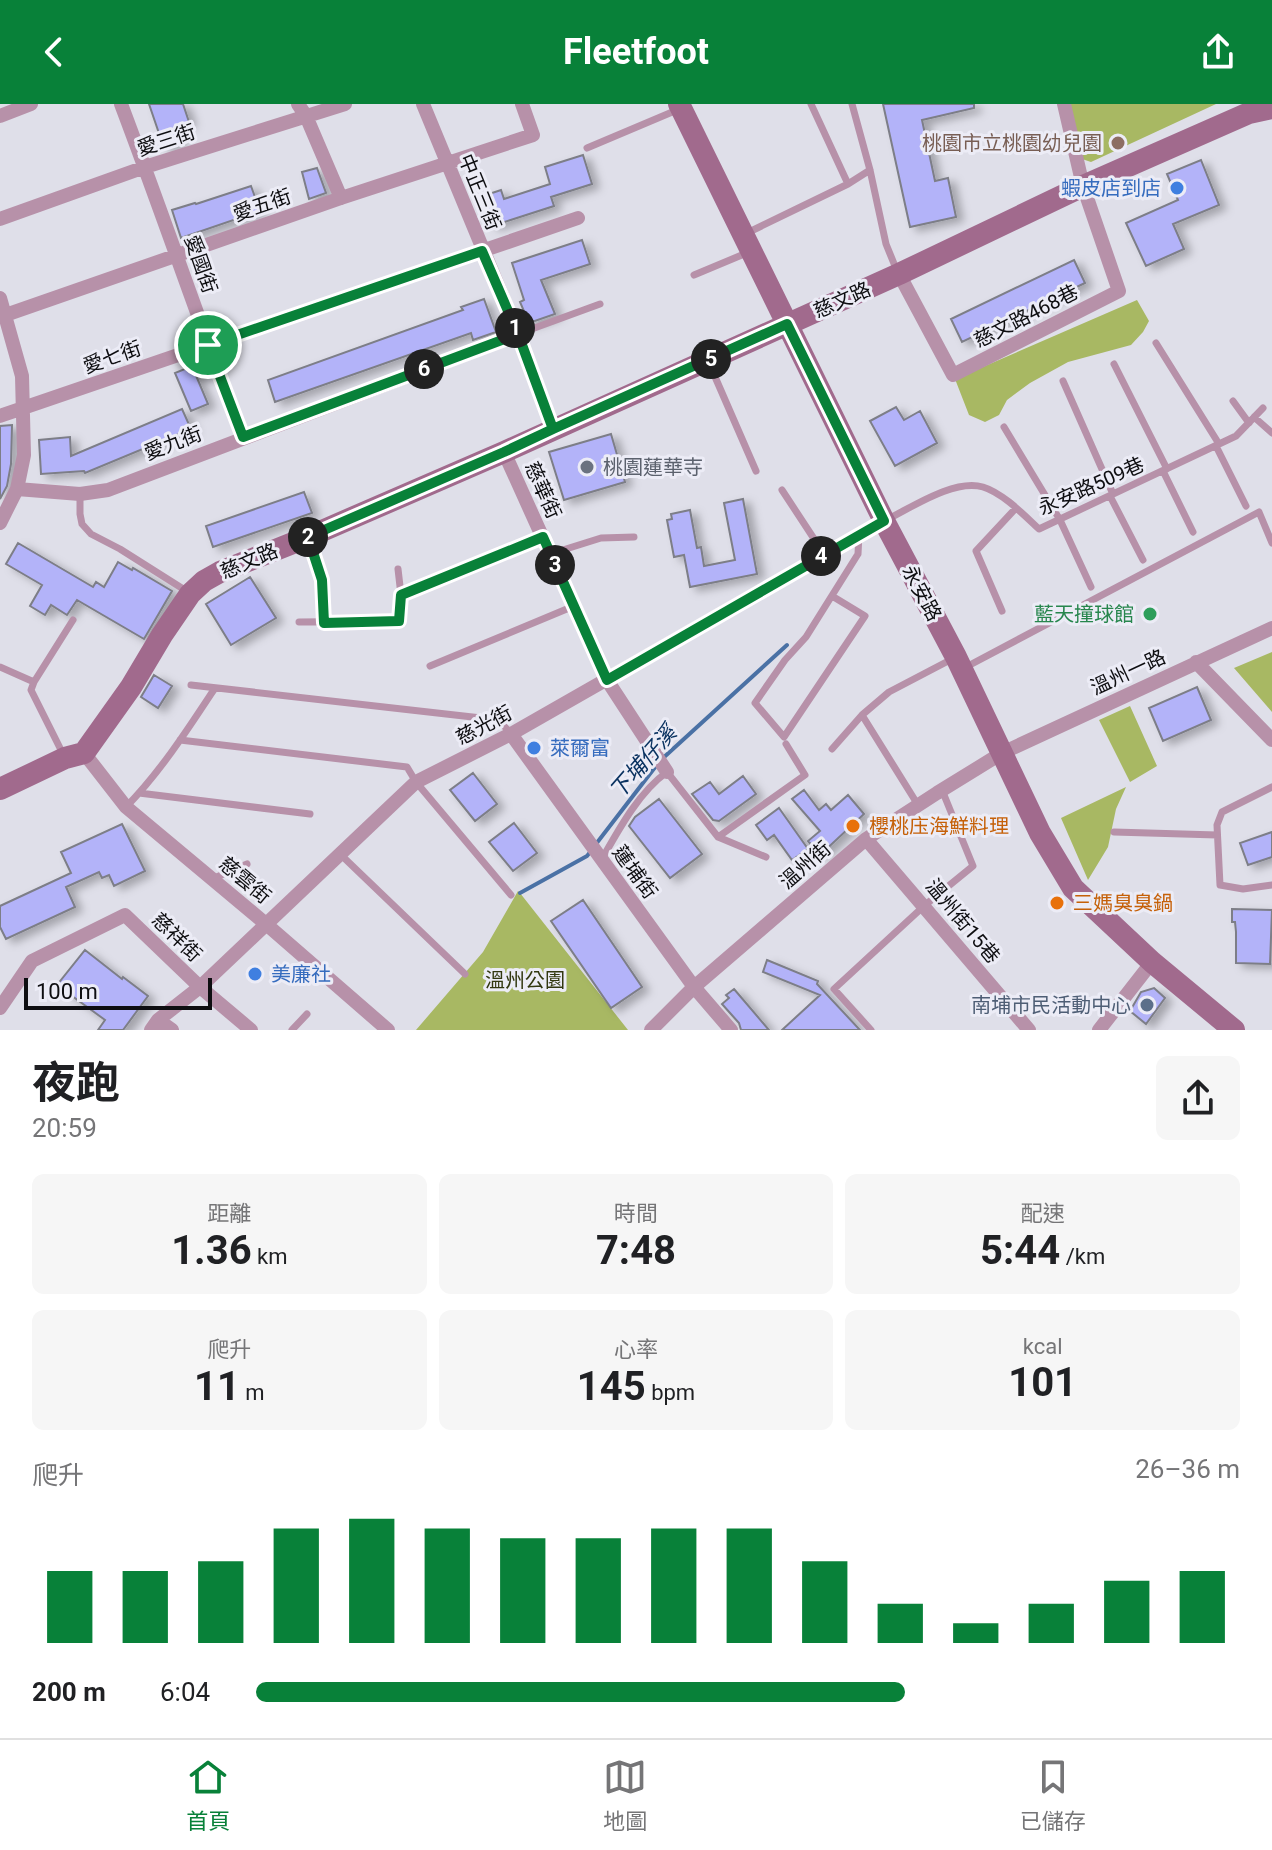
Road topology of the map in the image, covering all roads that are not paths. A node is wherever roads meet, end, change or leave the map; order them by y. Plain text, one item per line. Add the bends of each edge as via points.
1 (31, 104) edge
2 (121, 104) edge
3 (345, 104) edge
4 (423, 104) edge
5 (522, 104) edge
6 (811, 104) edge
7 (852, 104) edge
8 (1064, 104) edge
9 (684, 106) edge
10 (1272, 108) edge
11 (302, 110) edge
12 (0, 116) edge
13 (587, 148) dead end
14 (447, 163) junction
15 (145, 167) junction
16 (870, 170) junction
17 (848, 184) junction
18 (1083, 186) junction
19 (341, 198) junction
20 (578, 218) dead end
21 (0, 219) edge
22 (747, 243) junction
23 (482, 251) junction
24 (178, 256) junction
25 (899, 274) junction
26 (694, 275) dead end
27 (0, 298) edge
28 (600, 304) dead end
29 (2, 316) edge
30 (787, 324) junction
31 (518, 334) junction
32 (1156, 343) dead end
33 (208, 345) junction
34 (707, 360) junction
35 (1114, 364) dead end
36 (1063, 381) dead end
37 (1233, 401) dead end
38 (23, 408) junction
39 (1263, 408) dead end
40 (0, 416) edge
41 (1252, 420) junction
42 (1004, 427) dead end
43 (553, 429) junction
44 (1272, 433) edge
45 (243, 437) junction
46 (1217, 445) junction
47 (504, 452) junction
48 (1165, 470) junction
49 (756, 471) dead end
50 (17, 489) junction
51 (782, 490) dead end
52 (80, 494) junction
53 (1112, 495) junction
54 (1246, 506) dead end
55 (1016, 508) junction
56 (1060, 520) junction
57 (884, 521) junction
58 (0, 523) edge
59 (1193, 532) dead end
60 (859, 534) junction
61 (308, 537) junction
62 (543, 537) junction
63 (634, 537) dead end
64 (1272, 543) edge
65 (550, 554) junction
66 (824, 554) junction
67 (1143, 560) dead end
68 (398, 569) dead end
69 (1091, 587) dead end
70 (190, 594) junction
71 (401, 595) junction
72 (832, 596) junction
73 (574, 606) junction
74 (1002, 611) dead end
75 (73, 620) dead end
76 (299, 622) dead end
77 (324, 623) junction
78 (1272, 628) edge
79 (1196, 662) junction
80 (958, 664) junction
81 (430, 666) dead end
82 (0, 667) edge
83 (607, 680) junction
84 (34, 682) junction
85 (191, 685) dead end
86 (215, 688) junction
87 (862, 715) junction
88 (511, 734) junction
89 (180, 740) junction
90 (1272, 740) edge
91 (785, 741) junction
92 (832, 749) dead end
93 (1002, 753) junction
94 (75, 756) junction
95 (662, 765) junction
96 (416, 782) junction
97 (1272, 787) edge
98 (0, 789) edge
99 (942, 790) junction
100 (139, 793) junction
101 (918, 805) junction
102 (126, 807) junction
103 (310, 814) dead end
104 (1114, 832) dead end
105 (1217, 835) junction
106 (718, 837) junction
107 (866, 839) junction
108 (595, 853) junction
109 (340, 854) junction
110 (766, 857) dead end
111 (247, 864) dead end
112 (212, 879) junction
113 (1272, 885) edge
114 (511, 895) dead end
115 (924, 906) junction
116 (266, 924) junction
117 (1152, 962) junction
118 (465, 974) dead end
119 (200, 987) junction
120 (694, 987) junction
121 (2, 1001) edge
122 (307, 1014) dead end
123 (155, 1025) edge
124 (172, 1030) edge
125 (251, 1030) edge
126 (292, 1030) edge
127 (388, 1030) edge
128 (651, 1030) edge
129 (731, 1030) edge
130 (871, 1030) edge
131 (1029, 1030) edge
132 (1099, 1030) edge
133 (1234, 1030) edge

1 - 12 street
2 - 15 street, 愛國街
3 - 11 street, 愛三街
4 - 14 street, 中正三街
5 - 14 street, 愛五街 via 533,135
6 - 17 lane
7 - 16 lane
8 - 18 street
9 - 13 lane
9 - 22 street, 永安路
10 - 18 street, 慈文路 via 1249,113
11 - 15 street, 愛三街
11 - 19 street
14 - 19 street, 愛五街
14 - 23 street, 中正三街
15 - 21 street, 愛三街
15 - 24 street, 愛國街
16 - 17 lane
16 - 25 lane via 886,244
17 - 22 lane
18 - 25 street, 慈文路
18 - 25 street, 慈文路468巷 via 1119,291 953,375
19 - 24 street, 愛五街
20 - 23 street, 愛七街
22 - 26 lane
22 - 30 street, 永安路
23 - 31 street, 中正三街
23 - 33 street, 愛七街
24 - 29 street, 愛五街
24 - 33 street, 愛國街
25 - 30 street, 慈文路
27 - 29 street
28 - 31 lane
29 - 38 street via 22,376
30 - 34 street, 慈文路
30 - 57 street, 永安路
31 - 43 street, 中正三街
31 - 45 street, 愛九街
32 - 46 lane
33 - 38 street, 愛七街
33 - 45 street, 愛國街
34 - 43 street, 慈文路
34 - 49 lane
35 - 48 lane
36 - 53 lane
37 - 41 lane
38 - 40 street, 愛七街
38 - 50 street via 24,455
39 - 41 lane, 永安路509巷
41 - 44 lane
41 - 46 lane, 永安路509巷
42 - 56 lane
43 - 47 street, 慈文路
45 - 52 street, 愛九街 via 108,490
46 - 48 lane, 永安路509巷
46 - 54 lane
47 - 61 street, 慈文路
47 - 62 street, 慈華街
48 - 53 lane, 永安路509巷
48 - 59 lane
50 - 52 street, 愛九街
50 - 58 street
51 - 66 lane
52 - 70 lane via 82,524 91,534
53 - 56 lane, 永安路509巷
53 - 67 lane
55 - 56 lane, 永安路509巷 via 1039,529
55 - 57 lane, 永安路509巷 via 984,487 963,486
55 - 74 lane via 976,551
56 - 69 lane
57 - 60 street, 慈光街
57 - 80 street, 永安路
60 - 66 street, 慈光街
60 - 72 lane via 858,554
61 - 70 street, 慈文路 via 220,572
61 - 77 lane via 322,580
62 - 65 street, 慈華街
62 - 71 lane
63 - 65 lane via 601,538
64 - 80 lane via 1259,512
65 - 73 street, 慈華街
66 - 83 street, 慈光街
68 - 71 lane
70 - 94 street, 慈文路 via 131,687
71 - 77 lane via 399,621
72 - 91 lane via 755,703
72 - 91 lane via 865,616
73 - 81 lane
73 - 83 street, 慈華街
75 - 84 lane
76 - 77 lane
78 - 79 street, 溫州一路
79 - 90 street
79 - 93 street, 溫州一路
80 - 87 lane via 889,692
80 - 93 street, 永安路
82 - 84 lane
83 - 88 street, 慈光街
83 - 95 street, 慈華街
84 - 94 lane via 31,690
85 - 86 lane
86 - 88 lane via 499,720
86 - 89 lane
87 - 92 lane
87 - 101 lane
88 - 96 street, 慈光街
88 - 108 street, 蓮埔街
89 - 96 lane via 407,767
89 - 100 lane
91 - 106 lane via 805,775
93 - 99 street, 溫州街
93 - 117 street, 永安路 via 1073,888
94 - 98 street, 慈文路
94 - 102 street, 慈雲街
95 - 106 lane, 慈華街
95 - 108 lane via 657,779
96 - 109 street, 慈光街
96 - 114 lane
97 - 105 lane via 1222,812
99 - 101 street, 溫州街
99 - 115 lane via 973,866
100 - 102 lane
100 - 103 lane
101 - 107 street, 溫州街
102 - 112 street, 慈雲街
104 - 105 lane
105 - 113 lane via 1220,885
106 - 110 lane, 慈華街
107 - 115 street, 溫州街15巷
107 - 120 street, 溫州街
108 - 120 street, 蓮埔街
109 - 116 street, 慈光街
109 - 118 lane
111 - 112 lane
112 - 116 street, 慈雲街
115 - 130 lane via 834,989
115 - 131 street, 溫州街15巷
116 - 119 street, 慈光街
116 - 127 street, 慈雲街
117 - 132 street
117 - 133 street, 永安路
119 - 121 street, 慈祥街 via 125,915 32,961
119 - 123 street, 慈光街
119 - 125 street, 慈祥街
120 - 128 street, 溫州街
120 - 129 street, 蓮埔街
122 - 126 lane
123 - 124 street

